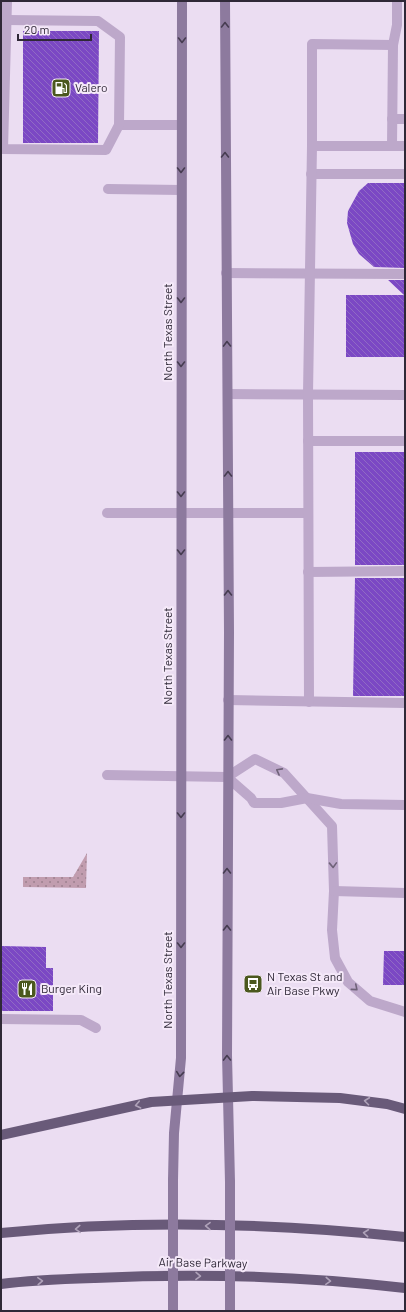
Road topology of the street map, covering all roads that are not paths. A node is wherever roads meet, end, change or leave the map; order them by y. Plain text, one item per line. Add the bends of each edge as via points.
1 (8, 1) edge
2 (182, 1) edge
3 (225, 1) edge
4 (397, 1) edge
5 (7, 20) junction
6 (393, 45) junction
7 (392, 118) junction
8 (405, 119) edge
9 (119, 125) junction
10 (181, 125) junction
11 (312, 146) junction
12 (392, 146) junction
13 (405, 146) edge
14 (311, 174) junction
15 (405, 174) edge
16 (108, 190) dead end
17 (181, 190) junction
18 (226, 273) junction
19 (308, 274) junction
20 (405, 274) edge
21 (228, 394) junction
22 (308, 394) junction
23 (405, 395) edge
24 (308, 441) junction
25 (405, 441) edge
26 (107, 513) dead end
27 (181, 513) junction
28 (228, 513) junction
29 (308, 513) junction
30 (405, 571) edge
31 (308, 572) junction
32 (228, 700) junction
33 (309, 702) junction
34 (405, 703) edge
35 (107, 775) dead end
36 (182, 776) junction
37 (227, 777) junction
38 (307, 798) junction
39 (405, 804) edge
40 (334, 891) junction
41 (405, 893) edge
42 (405, 1012) edge
43 (1, 1019) edge
44 (96, 1028) dead end
45 (228, 1097) junction
46 (177, 1100) junction
47 (405, 1109) edge
48 (1, 1135) edge
49 (1, 1233) edge
50 (405, 1237) edge
51 (1, 1284) edge
52 (405, 1288) edge
53 (173, 1311) edge
54 (230, 1311) edge

1 - 5 lane
2 -> 10 main road, North Texas Street
18 -> 3 main road
4 - 6 lane via 397,25
5 - 9 lane via 98,21 120,37
5 - 9 lane via 3,149 106,150
6 - 7 lane
6 - 11 lane via 312,44
7 - 8 lane
7 - 12 lane
9 - 10 lane
10 -> 17 main road, North Texas Street
11 - 12 lane
11 - 14 lane
12 - 13 lane
14 - 15 lane
14 - 19 lane
16 - 17 lane
17 -> 27 main road, North Texas Street
18 - 19 lane
21 -> 18 main road
19 - 20 lane
19 - 22 lane
21 - 22 lane
28 -> 21 main road
22 - 23 lane
22 - 24 lane
24 - 25 lane
24 - 29 lane
26 - 27 lane
27 - 28 lane
27 -> 36 main road, North Texas Street
28 - 29 lane
32 -> 28 main road
29 - 31 lane
30 - 31 lane
31 - 33 lane
32 - 33 lane
37 -> 32 main road
33 - 34 lane
35 - 36 lane
36 - 37 lane
36 -> 46 main road, North Texas Street via 182,1058
37 - 38 lane via 254,803 281,803
38 -> 37 lane via 284,773 255,759
45 -> 37 main road
38 - 39 lane via 341,804
38 -> 40 lane via 332,826
40 - 41 lane
40 -> 42 lane via 332,930 335,958 348,982 370,1001
43 - 44 lane via 81,1020
45 - 46 main road
47 -> 45 main road via 340,1098
45 - 54 main road, bridge
46 -> 48 main road via 151,1102
46 - 53 main road, North Texas Street, bridge via 173,1180
50 -> 49 main road via 260,1227 148,1225
51 -> 52 main road, Air Base Parkway via 148,1276 259,1277 356,1282

